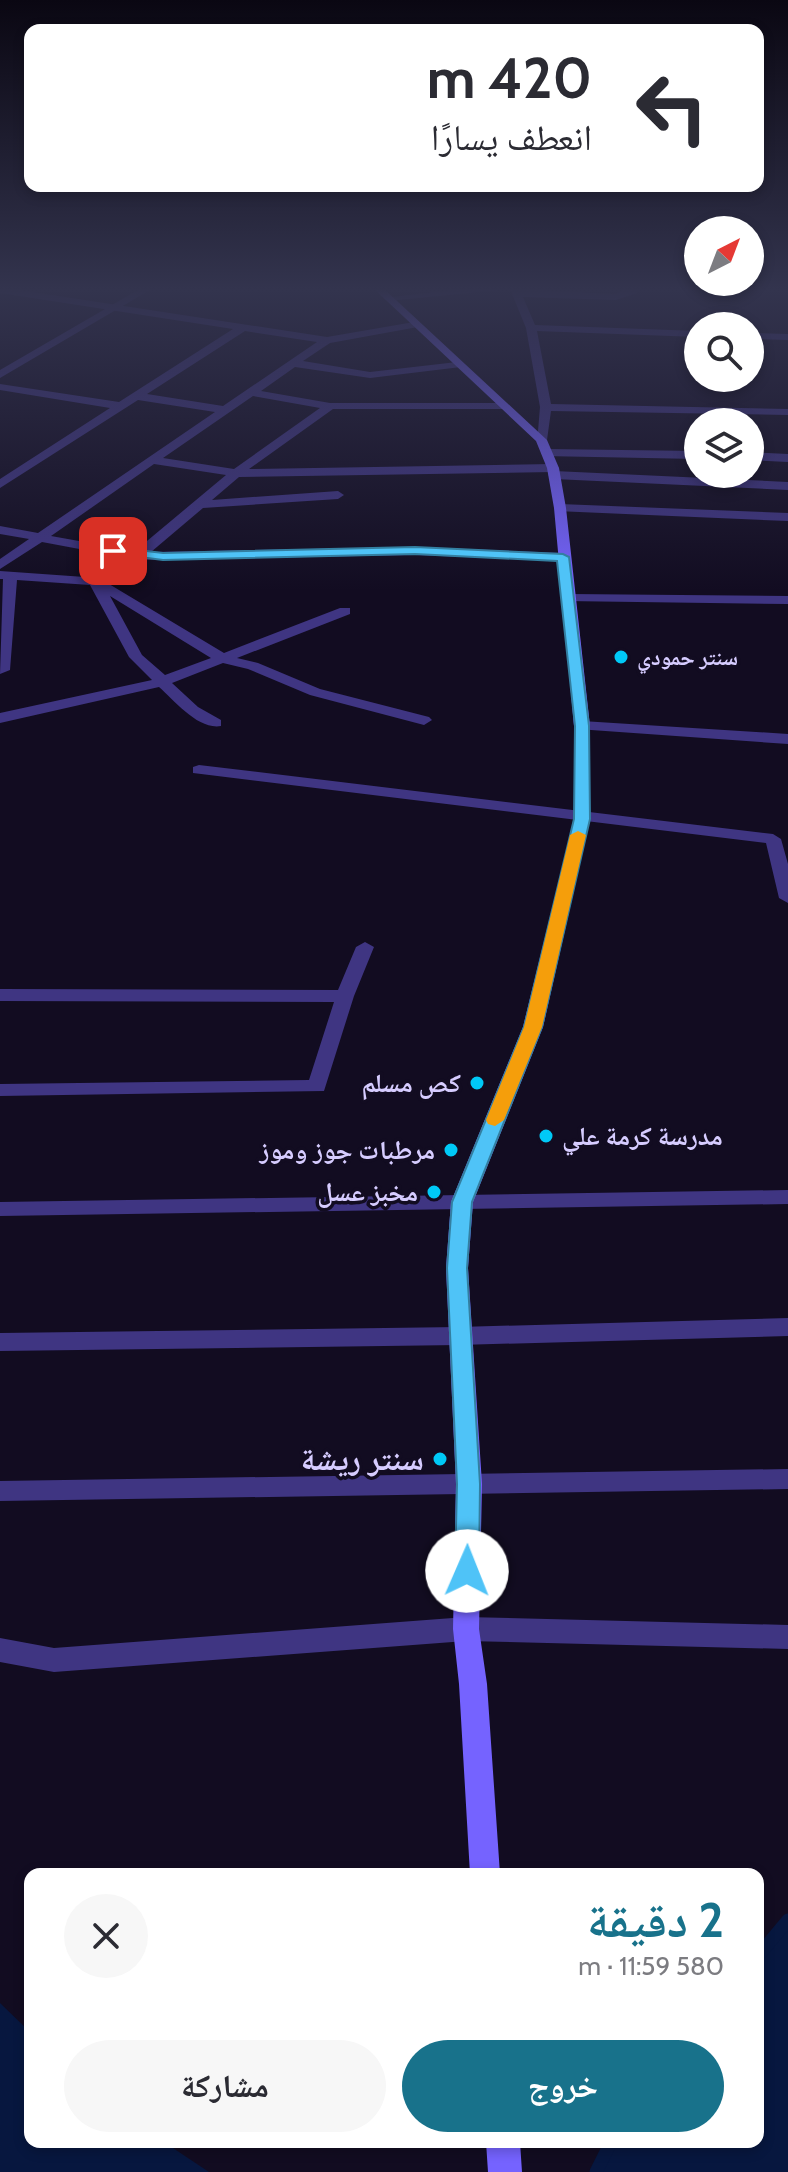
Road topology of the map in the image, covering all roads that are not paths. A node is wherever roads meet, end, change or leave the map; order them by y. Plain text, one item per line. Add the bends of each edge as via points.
1 (9, 388) edge
2 (148, 388) edge
3 (255, 388) edge
4 (483, 388) edge
5 (542, 388) edge
6 (250, 392) junction
7 (136, 396) junction
8 (120, 406) junction
9 (330, 406) junction
10 (502, 406) junction
11 (546, 407) junction
12 (225, 410) junction
13 (788, 412) edge
14 (684, 455) edge
15 (764, 457) edge
16 (788, 458) edge
17 (549, 459) junction
18 (150, 460) junction
19 (236, 473) junction
20 (0, 484) edge
21 (788, 486) edge
22 (338, 495) dead end
23 (202, 504) junction
24 (560, 508) junction
25 (788, 517) edge
26 (0, 530) edge
27 (39, 537) junction
28 (138, 556) junction
29 (563, 557) junction
30 (3, 572) edge
31 (94, 581) junction
32 (569, 598) junction
33 (788, 600) edge
34 (345, 611) dead end
35 (224, 659) junction
36 (3, 670) dead end
37 (161, 682) junction
38 (0, 718) edge
39 (424, 720) dead end
40 (216, 723) dead end
41 (582, 726) junction
42 (788, 739) edge
43 (199, 770) dead end
44 (582, 819) junction
45 (788, 898) edge
46 (365, 947) dead end
47 (0, 995) edge
48 (345, 996) junction
49 (0, 1090) edge
50 (788, 1197) edge
51 (462, 1202) junction
52 (0, 1209) edge
53 (788, 1327) edge
54 (459, 1336) junction
55 (0, 1342) edge
56 (788, 1479) edge
57 (469, 1484) junction
58 (0, 1491) edge
59 (466, 1629) junction
60 (788, 1637) edge
61 (0, 1650) edge
62 (485, 1868) edge
63 (503, 2148) edge
64 (505, 2172) edge

1 - 8 street
2 - 7 street
3 - 6 street
4 - 10 main road
5 - 11 street
6 - 9 street
6 - 12 street
7 - 8 street
7 - 12 street
8 - 20 street
9 - 10 street
9 - 19 street
10 - 17 main road
11 - 13 street
11 - 17 street
12 - 18 street
14 - 17 street
15 - 16 street
17 - 19 street
17 - 21 street
17 - 24 main road
18 - 19 street
18 - 27 street
19 - 23 street
22 - 23 street
23 - 28 street
24 - 25 street
24 - 29 main road
26 - 27 street
27 - 28 street
27 - 30 street
28 - 29 street via 415,551
29 - 32 main road
30 - 31 street
30 - 36 street
31 - 35 street
31 - 37 street via 136,657
32 - 33 street
32 - 41 main road
34 - 35 street
35 - 37 street
35 - 39 street via 315,692
37 - 38 street
37 - 40 street
41 - 42 street
41 - 44 main road
43 - 44 street
44 - 45 street via 773,839
44 - 51 main road via 533,1027
46 - 48 street
47 - 48 street
48 - 49 street via 317,1086
50 - 51 street
51 - 52 street
51 - 54 main road
53 - 54 street
54 - 55 street
54 - 57 main road
56 - 57 street
57 - 58 street
57 - 59 main road
59 - 60 street
59 - 61 street via 54,1660
59 - 62 main road
63 - 64 main road

